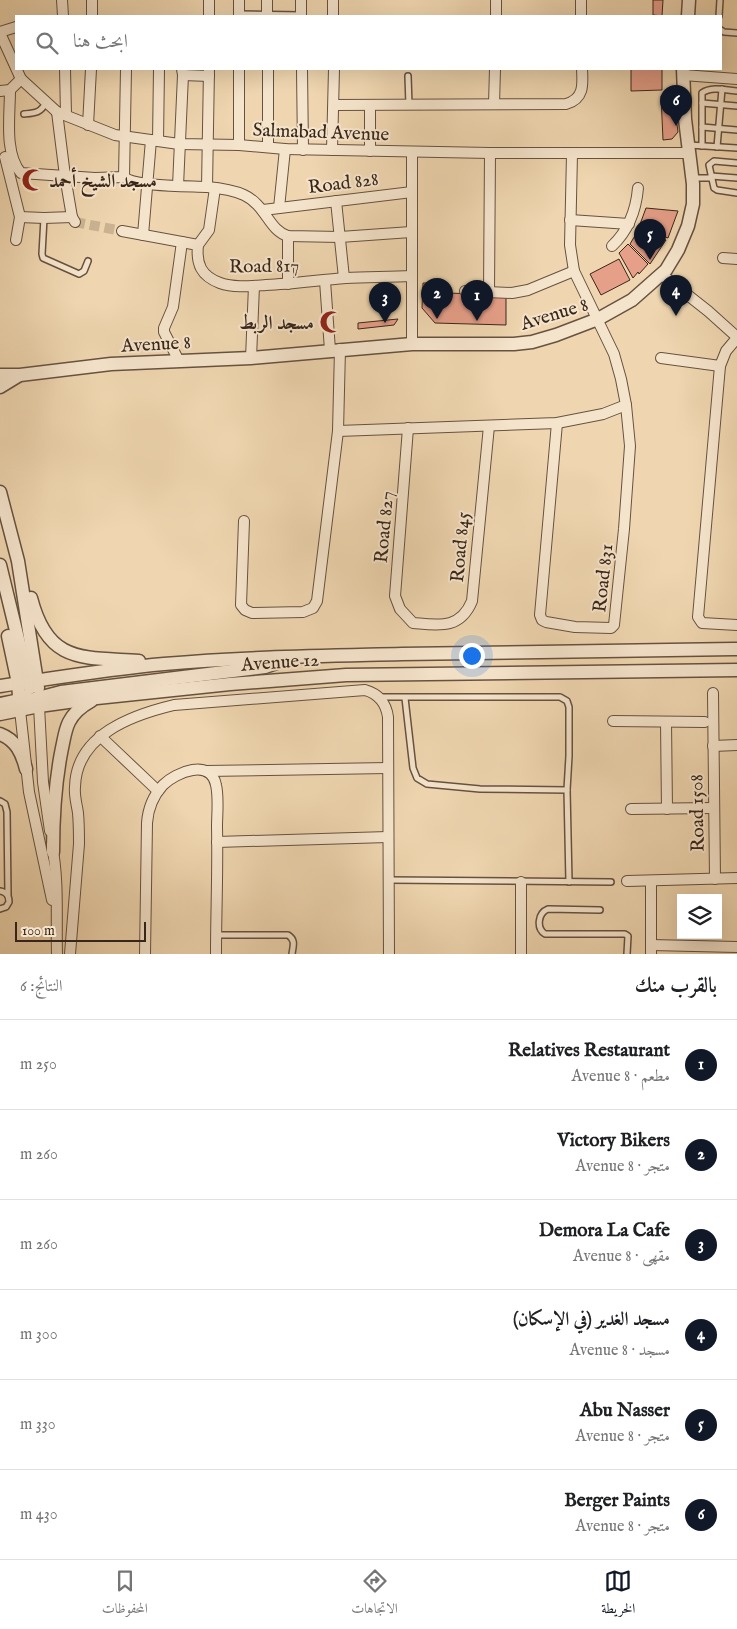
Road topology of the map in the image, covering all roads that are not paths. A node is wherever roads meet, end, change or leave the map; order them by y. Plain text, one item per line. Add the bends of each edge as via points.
1 (62, 0) edge
2 (92, 0) edge
3 (209, 0) edge
4 (239, 0) edge
5 (267, 0) edge
6 (301, 0) edge
7 (333, 0) edge
8 (496, 0) edge
9 (580, 0) edge
10 (689, 0) edge
11 (720, 0) edge
12 (63, 15) edge
13 (92, 15) edge
14 (209, 15) edge
15 (239, 15) edge
16 (268, 15) edge
17 (301, 15) edge
18 (333, 15) edge
19 (496, 15) edge
20 (581, 15) edge
21 (688, 15) edge
22 (719, 15) edge
23 (15, 27) edge
24 (722, 31) edge
25 (0, 32) edge
26 (737, 33) edge
27 (15, 66) edge
28 (17, 70) edge
29 (65, 70) edge
30 (91, 70) edge
31 (126, 70) edge
32 (159, 70) edge
33 (239, 70) edge
34 (268, 70) edge
35 (302, 70) edge
36 (334, 70) edge
37 (495, 70) edge
38 (582, 70) edge
39 (182, 72) edge
40 (209, 72) edge
41 (683, 72) edge
42 (408, 76) dead end
43 (21, 79) junction
44 (737, 79) edge
45 (722, 89) junction
46 (5, 90) edge
47 (737, 91) edge
48 (46, 102) junction
49 (702, 103) junction
50 (409, 104) junction
51 (494, 104) junction
52 (334, 105) junction
53 (370, 105) junction
54 (721, 105) junction
55 (737, 106) edge
56 (24, 114) dead end
57 (61, 114) junction
58 (88, 124) junction
59 (702, 127) junction
60 (719, 128) junction
61 (737, 130) edge
62 (5, 132) edge
63 (125, 136) junction
64 (155, 141) junction
65 (180, 144) junction
66 (207, 145) junction
67 (239, 145) junction
68 (702, 146) junction
69 (268, 147) junction
70 (717, 147) junction
71 (737, 148) edge
72 (285, 149) junction
73 (688, 149) junction
74 (303, 150) junction
75 (332, 150) junction
76 (370, 151) junction
77 (412, 152) junction
78 (490, 153) junction
79 (572, 154) junction
80 (6, 158) edge
81 (737, 163) edge
82 (65, 176) junction
83 (124, 177) junction
84 (712, 177) junction
85 (693, 178) junction
86 (737, 178) edge
87 (148, 184) junction
88 (178, 186) junction
89 (211, 188) junction
90 (638, 188) dead end
91 (412, 192) junction
92 (737, 193) edge
93 (336, 201) junction
94 (279, 208) junction
95 (263, 210) junction
96 (20, 217) junction
97 (44, 218) junction
98 (570, 220) junction
99 (629, 224) junction
100 (122, 231) tunnel mouth
101 (411, 232) junction
102 (143, 235) junction
103 (288, 236) junction
104 (340, 237) junction
105 (16, 240) dead end
106 (182, 242) junction
107 (198, 245) junction
108 (612, 246) dead end
109 (723, 258) dead end
110 (737, 259) edge
111 (88, 261) dead end
112 (574, 271) junction
113 (661, 274) junction
114 (411, 276) junction
115 (344, 278) junction
116 (325, 281) junction
117 (288, 284) junction
118 (254, 286) junction
119 (465, 291) dead end
120 (489, 292) junction
121 (598, 319) junction
122 (737, 337) edge
123 (412, 344) junction
124 (335, 350) junction
125 (251, 358) junction
126 (661, 358) dead end
127 (179, 361) junction
128 (720, 366) junction
129 (0, 375) edge
130 (20, 375) junction
131 (0, 387) edge
132 (626, 404) junction
133 (557, 423) junction
134 (489, 426) junction
135 (408, 428) junction
136 (338, 431) junction
137 (0, 492) edge
138 (244, 521) dead end
139 (18, 561) junction
140 (0, 565) edge
141 (0, 597) edge
142 (413, 623) joint
143 (737, 625) edge
144 (737, 649) edge
145 (298, 656) junction
146 (164, 664) junction
147 (737, 670) edge
148 (0, 686) edge
149 (713, 693) dead end
150 (30, 694) junction
151 (380, 697) junction
152 (97, 698) junction
153 (405, 698) junction
154 (0, 704) edge
155 (0, 714) edge
156 (612, 722) dead end
157 (666, 722) junction
158 (706, 722) dead end
159 (0, 734) edge
160 (100, 736) junction
161 (737, 745) edge
162 (713, 746) junction
163 (26, 768) junction
164 (388, 768) junction
165 (206, 772) junction
166 (566, 790) junction
167 (158, 791) junction
168 (0, 801) edge
169 (713, 808) junction
170 (631, 809) dead end
171 (667, 809) junction
172 (388, 837) junction
173 (218, 842) junction
174 (53, 852) junction
175 (737, 878) edge
176 (715, 879) junction
177 (389, 880) junction
178 (627, 881) dead end
179 (521, 882) junction
180 (569, 882) junction
181 (611, 882) dead end
182 (650, 882) junction
183 (0, 891) edge
184 (8, 895) junction
185 (0, 909) edge
186 (600, 910) dead end
187 (56, 918) junction
188 (216, 935) junction
189 (737, 947) edge
190 (651, 950) edge
191 (57, 954) edge
192 (70, 954) edge
193 (145, 954) edge
194 (216, 954) edge
195 (292, 954) edge
196 (389, 954) edge
197 (521, 954) edge
198 (627, 954) edge

1 - 12 street
2 - 13 street
3 - 14 street
4 - 15 street
5 - 16 street
6 - 17 street
7 - 18 street
8 - 19 street
9 - 20 street
10 - 21 street
11 - 22 lane
23 - 25 street
24 - 26 lane
25 - 27 street, Salmabad Avenue
28 - 43 street, Salmabad Avenue
29 - 57 street
30 - 58 street
31 - 63 street
32 - 64 street
33 - 67 street
34 - 69 street
35 - 74 street
36 - 52 street
37 - 51 street
38 - 51 street via 582,87 572,102
39 - 40 street
39 - 65 street
40 - 66 street
41 - 44 street
41 - 73 street, Avenue 8
42 - 50 lane
43 - 46 street
43 - 48 street, Salmabad Avenue
45 - 47 lane
45 - 49 lane via 703,91
45 - 54 lane
46 - 62 street
48 - 56 lane via 38,113
48 - 57 street, Salmabad Avenue
49 - 54 lane
49 - 59 lane
50 - 51 street
50 - 53 street
52 - 53 street
52 - 75 street
53 - 76 street
54 - 55 lane
54 - 60 lane
57 - 58 street, Salmabad Avenue
57 - 82 street
58 - 63 street, Salmabad Avenue
59 - 60 lane
59 - 68 lane
60 - 61 lane
60 - 70 lane
62 - 80 street
63 - 64 street, Salmabad Avenue
63 - 83 street
64 - 65 street, Salmabad Avenue
64 - 87 street
65 - 66 street, Salmabad Avenue
65 - 88 street
66 - 67 street, Salmabad Avenue
66 - 89 street
67 - 69 street, Salmabad Avenue
68 - 70 lane
68 - 73 lane
69 - 72 street, Salmabad Avenue
70 - 71 lane
72 - 74 street, Salmabad Avenue
72 - 94 street, Road 828
73 - 79 street, Salmabad Avenue
73 - 85 street, Avenue 8
74 - 75 street, Salmabad Avenue
75 - 76 street, Salmabad Avenue
76 - 77 street, Salmabad Avenue
77 - 78 street, Salmabad Avenue
77 - 91 street
78 - 79 street, Salmabad Avenue
78 - 120 street
79 - 98 street, Road 831
80 - 82 street via 22,173
80 - 96 street
81 - 84 lane via 711,162
82 - 83 street
82 - 97 street via 73,220
83 - 87 street
84 - 85 lane
84 - 86 lane
84 - 92 lane via 717,190
85 - 113 street, Avenue 8 via 693,204 688,226 678,250
87 - 88 street
87 - 102 street
88 - 89 street
89 - 95 street via 244,195
89 - 107 street via 209,230
90 - 99 street via 636,207
91 - 93 street, Road 828
91 - 101 street
93 - 94 street, Road 828
93 - 104 street
94 - 95 street, Road 828
95 - 103 street via 277,231
96 - 97 street
96 - 105 street
97 - 111 lane via 42,257 45,260 79,274
98 - 99 street
98 - 112 street, Road 831
99 - 108 street
100 - 102 street
101 - 104 street
101 - 114 street
102 - 106 street
103 - 104 street
103 - 117 street
104 - 115 street
106 - 107 street
106 - 127 street via 173,306 164,328
107 - 118 street, Road 817 via 198,264 211,279 230,286
109 - 110 street
112 - 120 street via 528,290
112 - 121 street, Road 831
113 - 121 street, Avenue 8 via 632,300
113 - 122 street
114 - 115 street, Road 817
114 - 123 street
115 - 116 street, Road 817
116 - 117 street, Road 817
116 - 124 street
117 - 118 street, Road 817
118 - 125 street
119 - 120 street
121 - 123 street, Avenue 8 via 532,342
121 - 132 street, Road 831 via 614,354
122 - 128 street
123 - 124 street, Avenue 8
124 - 125 street, Avenue 8
124 - 136 street
125 - 127 street, Avenue 8
126 - 128 street
127 - 130 street, Avenue 8 via 110,364
128 - 143 street via 698,617 702,623
129 - 130 street, Avenue 8
130 - 131 street, Avenue 8
132 - 133 street via 603,414
132 - 133 street, Road 831 via 630,446 626,511 612,628 546,622 540,614
133 - 134 street
134 - 135 street
134 - 142 street, Road 845 via 472,601 466,612 450,624
135 - 136 street
135 - 142 street, Road 827 via 395,589 400,609
136 - 138 street via 317,601 313,608 303,612 252,613 241,605
137 - 139 street
139 - 146 street via 41,628 53,644 72,654 92,658
139 - 150 street
140 - 150 street
141 - 150 street
144 - 145 street, Avenue 12
145 - 146 street, Avenue 12
145 - 150 street via 265,667
146 - 150 street, Avenue 12
147 - 152 street, Avenue 12 via 346,675
148 - 150 street, Avenue 12
149 - 162 street, Road 1508
150 - 152 street, Avenue 12
150 - 154 street
150 - 155 street, Avenue 12
150 - 163 street
150 - 174 street
151 - 153 lane
151 - 160 street via 365,690 174,705 135,716
151 - 164 street via 388,717
152 - 174 street via 79,709 67,728 56,782
153 - 166 lane via 416,778 427,784 480,790
153 - 166 lane via 560,697 567,701 569,756
156 - 157 street
157 - 158 street
157 - 171 street
159 - 163 street via 18,747
160 - 167 street
160 - 192 street via 82,758 75,786 79,844
161 - 162 street
162 - 169 street, Road 1508
163 - 187 street
164 - 165 street
164 - 172 street
165 - 167 street via 195,769 178,774
165 - 173 street via 216,785
166 - 180 lane
167 - 193 street via 150,806 147,823
168 - 184 lane via 5,804 7,812
169 - 171 street
169 - 176 street, Road 1508
170 - 171 street
172 - 173 street
172 - 177 street
173 - 188 street
174 - 187 street via 57,883
175 - 176 street
176 - 182 street
177 - 179 lane
177 - 196 street
178 - 182 street
179 - 180 lane
179 - 197 street
180 - 181 lane
182 - 190 street
183 - 184 lane
184 - 185 lane via 8,905
186 - 198 lane via 548,909 541,913 540,929 545,934 625,934 628,936
187 - 191 street
188 - 194 street
188 - 195 lane via 288,935 294,943
189 - 190 street

